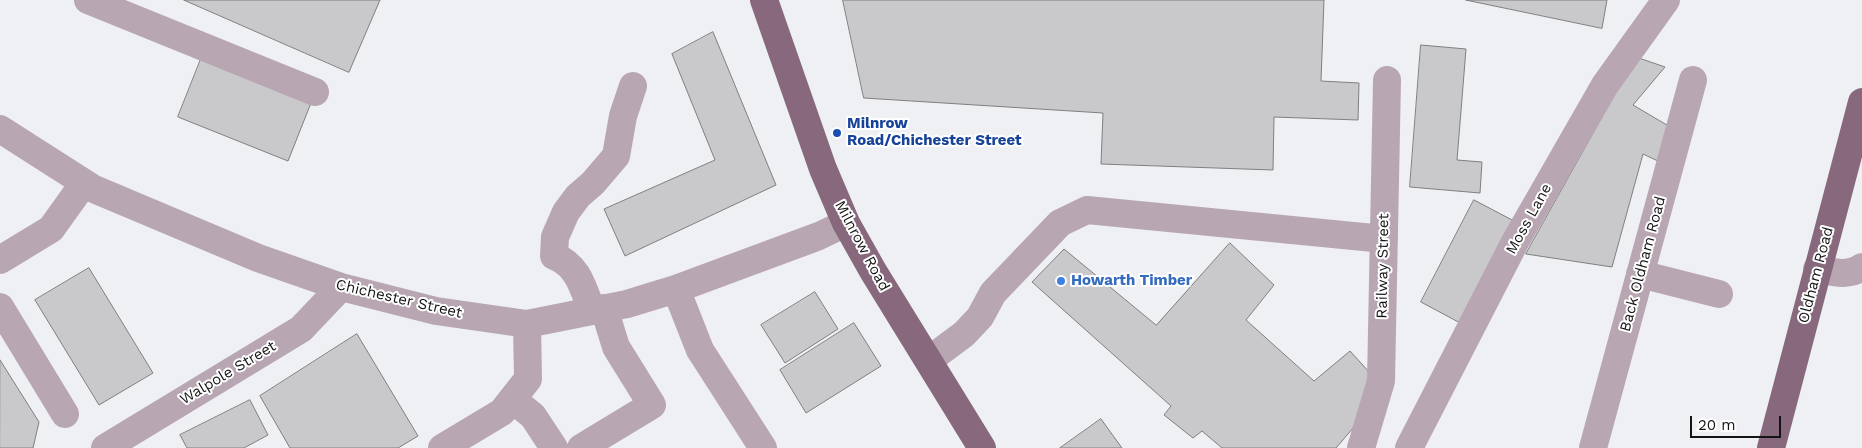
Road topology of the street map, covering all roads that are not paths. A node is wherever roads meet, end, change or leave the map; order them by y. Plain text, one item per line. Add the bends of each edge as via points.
1 (88, 0) edge
2 (764, 0) edge
3 (1666, 0) edge
4 (1387, 80) dead end
5 (1693, 80) dead end
6 (633, 86) dead end
7 (315, 92) dead end
8 (1862, 102) edge
9 (0, 129) edge
10 (84, 183) junction
11 (846, 223) junction
12 (1384, 239) junction
13 (0, 260) edge
14 (1862, 267) edge
15 (1818, 270) junction
16 (1640, 274) junction
17 (341, 287) junction
18 (676, 289) junction
19 (1719, 294) dead end
20 (0, 307) edge
21 (598, 309) junction
22 (527, 324) junction
23 (929, 360) junction
24 (512, 399) junction
25 (65, 414) dead end
26 (105, 448) edge
27 (442, 448) edge
28 (554, 448) edge
29 (581, 448) edge
30 (763, 448) edge
31 (982, 448) edge
32 (1361, 448) edge
33 (1409, 448) edge
34 (1593, 448) edge
35 (1770, 448) edge

1 - 7 street
2 - 11 main road, Milnrow Road via 823,169
3 - 33 street, Moss Lane via 1605,85 1515,242
4 - 12 street, Railway Street
5 - 16 street, Back Oldham Road
6 - 21 street via 623,116 616,156 566,212 555,238 554,256 568,261
8 - 15 main road, Oldham Road
9 - 10 street, Chichester Street
10 - 13 street via 51,229
10 - 17 street, Chichester Street via 258,258
11 - 18 street, Chichester Street
11 - 23 main road, Milnrow Road
12 - 23 street via 1087,210 1060,223 993,293 980,317 964,334
12 - 32 street, Railway Street via 1381,381
14 - 15 street via 1844,274
15 - 35 main road, Oldham Road
16 - 19 street
16 - 34 street, Back Oldham Road
17 - 22 street, Chichester Street via 436,311
17 - 26 street, Walpole Street via 301,329
18 - 21 street, Chichester Street
18 - 30 street via 700,350
20 - 25 street
21 - 22 street, Chichester Street
21 - 29 street via 616,347 652,404
22 - 24 street via 528,379
23 - 31 main road, Milnrow Road
24 - 27 street via 502,412
24 - 28 street via 533,416

